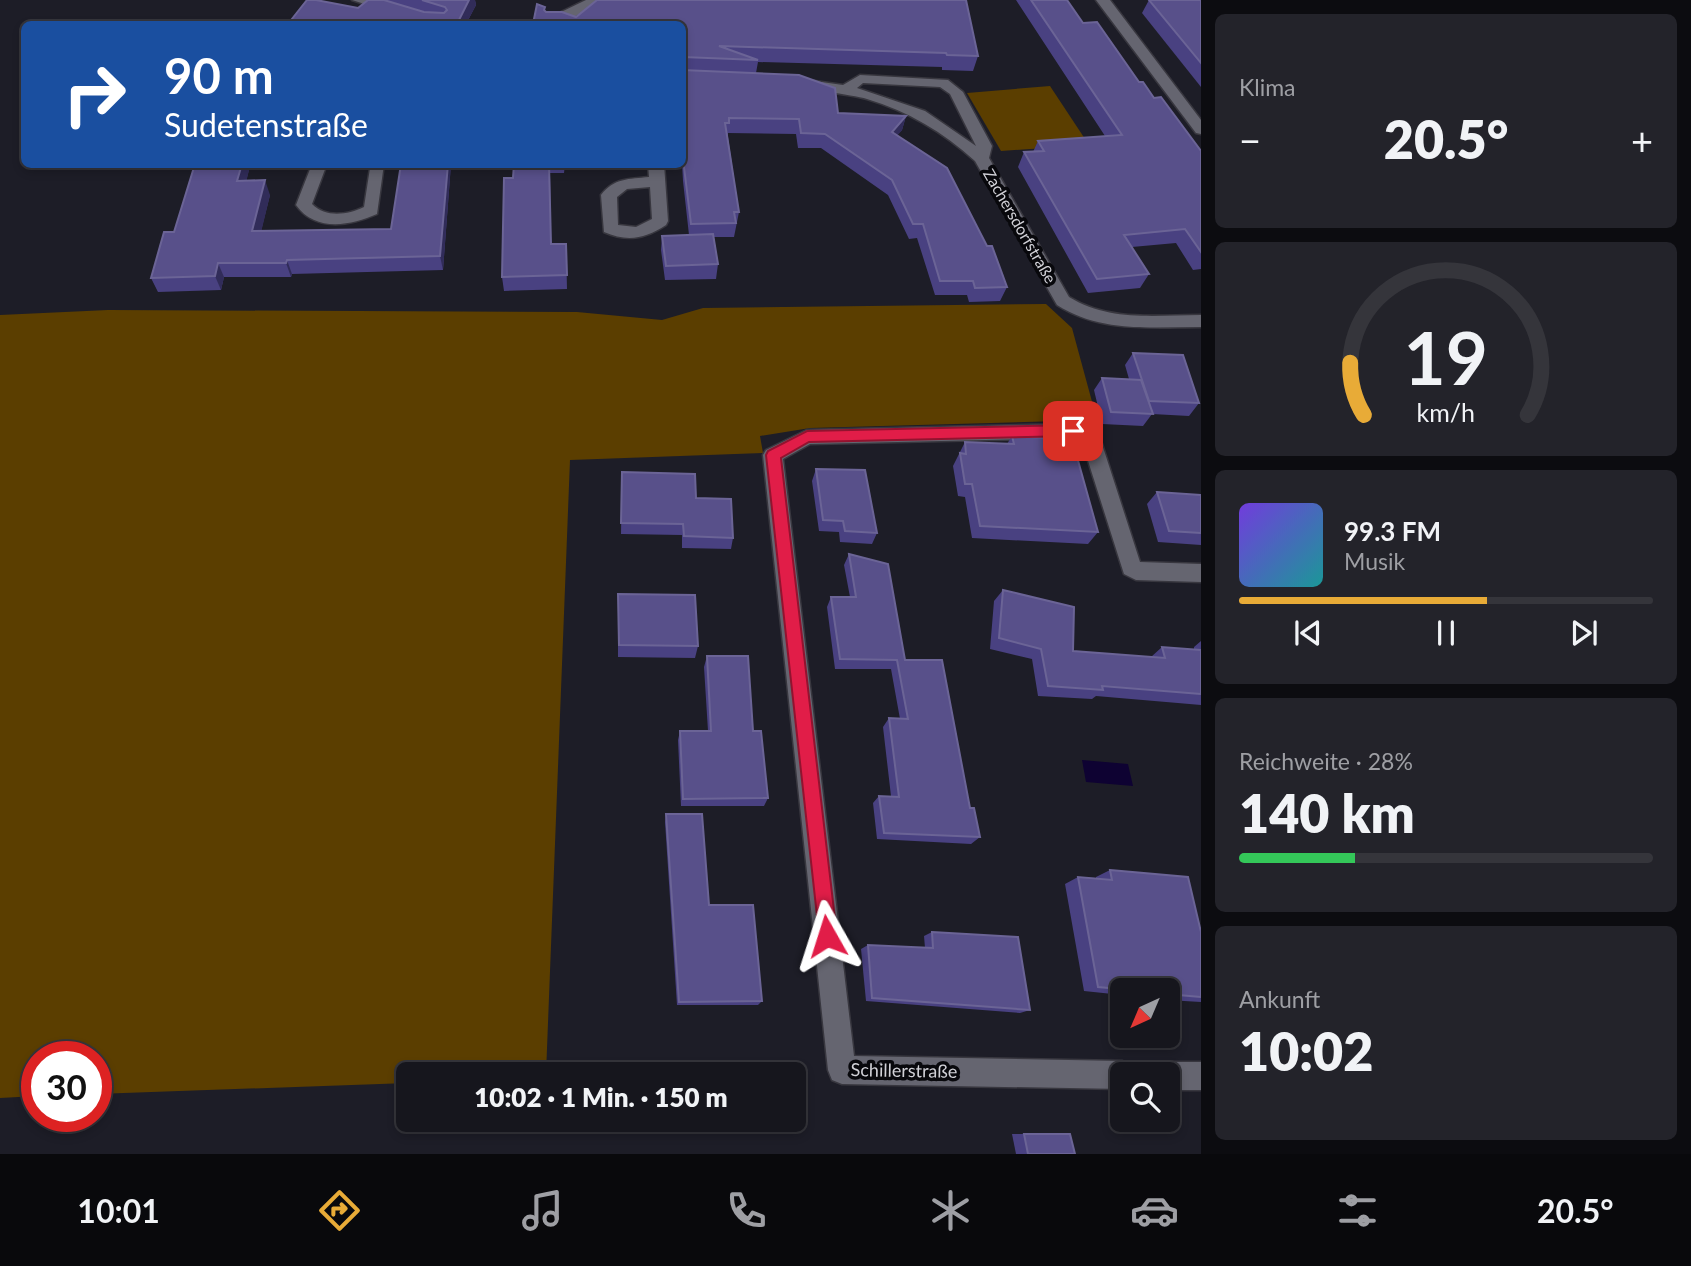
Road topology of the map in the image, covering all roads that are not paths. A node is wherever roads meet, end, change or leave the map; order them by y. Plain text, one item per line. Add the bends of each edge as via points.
1 (359, 0) edge
2 (596, 0) edge
3 (1103, 0) edge
4 (418, 21) edge
5 (558, 21) edge
6 (785, 82) edge
7 (847, 89) junction
8 (1201, 130) edge
9 (981, 158) junction
10 (318, 168) edge
11 (378, 168) edge
12 (656, 168) edge
13 (656, 182) dead end
14 (1201, 321) edge
15 (1201, 573) edge
16 (1110, 1075) edge
17 (1180, 1076) edge
18 (1201, 1076) edge

1 - 4 street
2 - 5 street
3 - 8 street
6 - 7 street, Zachersdorfstraße
7 - 9 street, Zachersdorfstraße via 923,116 965,142
7 - 9 street via 860,79 949,85 984,146
9 - 14 street, Zachersdorfstraße via 1063,301 1075,311 1101,319
10 - 11 street via 304,205 318,218 358,217 371,210
12 - 13 street
15 - 16 street, Schillerstraße via 1131,568 1091,441 1073,431 807,437 773,455 842,1070
17 - 18 street

